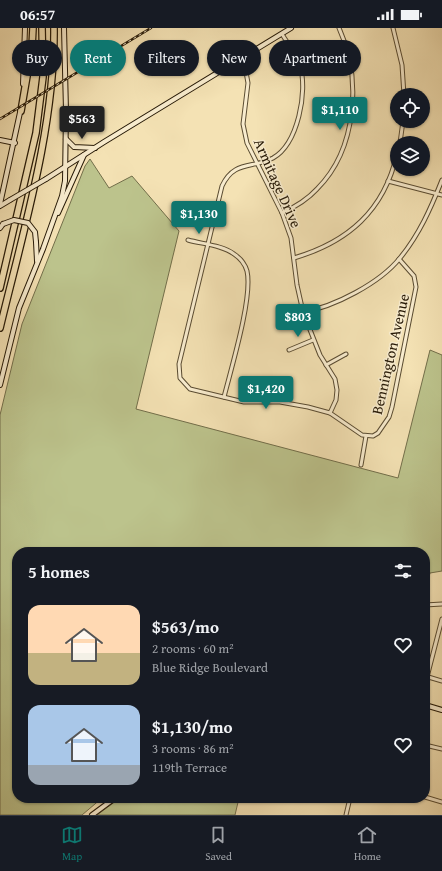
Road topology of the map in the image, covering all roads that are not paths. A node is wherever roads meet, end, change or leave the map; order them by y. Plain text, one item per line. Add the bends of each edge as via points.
1 (25, 28) edge
2 (33, 28) edge
3 (42, 28) edge
4 (54, 28) edge
5 (64, 28) edge
6 (291, 28) edge
7 (339, 28) edge
8 (393, 28) edge
9 (282, 34) junction
10 (261, 47) edge
11 (213, 76) edge
12 (247, 76) edge
13 (404, 88) edge
14 (21, 111) junction
15 (65, 138) junction
16 (0, 140) edge
17 (14, 143) junction
18 (96, 148) junction
19 (85, 155) junction
20 (257, 163) junction
21 (65, 168) junction
22 (390, 175) edge
23 (442, 180) edge
24 (388, 181) junction
25 (437, 194) junction
26 (442, 195) edge
27 (0, 205) edge
28 (282, 213) junction
29 (54, 218) junction
30 (2, 226) edge
31 (188, 240) dead end
32 (207, 245) junction
33 (294, 258) junction
34 (400, 259) junction
35 (37, 263) junction
36 (3, 278) junction
37 (0, 284) edge
38 (0, 288) edge
39 (303, 312) junction
40 (0, 328) edge
41 (313, 340) junction
42 (289, 350) dead end
43 (346, 354) dead end
44 (326, 365) junction
45 (0, 385) edge
46 (224, 397) junction
47 (330, 413) junction
48 (366, 436) junction
49 (361, 466) dead end
50 (442, 604) edge
51 (430, 605) edge
52 (442, 619) edge
53 (430, 662) edge
54 (430, 677) edge
55 (442, 681) edge
56 (430, 706) edge
57 (442, 710) edge
58 (430, 745) edge
59 (442, 749) edge
60 (430, 798) edge
61 (442, 802) edge
62 (108, 803) edge
63 (349, 803) edge
64 (92, 815) edge
65 (346, 815) edge

1 - 14 street
2 - 14 highway
3 - 36 highway via 43,77 36,133
4 - 40 highway via 54,61 45,134
5 - 15 street
6 - 9 street
7 - 28 street via 352,79 352,110 344,143 333,169 317,190
8 - 13 street via 402,65
9 - 10 street
9 - 20 street via 302,73 303,89 299,113 285,148 273,158
11 - 18 street
12 - 20 street, Armitage Drive via 244,132
14 - 17 street
15 - 18 street via 74,147
15 - 21 street
16 - 17 street
17 - 27 street
18 - 19 street
19 - 21 street
19 - 29 street
20 - 28 street, Armitage Drive
20 - 32 street via 236,169 224,181
21 - 27 street, bridge
21 - 29 street via 62,196
22 - 24 street
23 - 25 street
24 - 25 street
24 - 33 street via 373,209 350,232 330,245
25 - 26 street
25 - 34 street via 418,233
28 - 33 street, Armitage Drive via 291,238
29 - 35 street
30 - 35 street, bridge via 14,220 28,223 35,232
31 - 32 street
32 - 46 street via 234,253 247,270 246,304
32 - 46 street via 178,372 185,386 190,389
33 - 39 street, Armitage Drive
34 - 39 street via 354,293 326,306
34 - 48 street, Bennington Avenue via 414,276 416,287 392,407 378,433
35 - 45 street via 19,308
36 - 37 highway
36 - 38 highway
39 - 41 street, Armitage Drive
41 - 42 street
41 - 44 street, Armitage Drive
43 - 44 street
44 - 47 street, Armitage Drive via 337,390
46 - 47 street via 244,402 288,403
47 - 48 street
48 - 49 street
50 - 51 street
52 - 53 street
54 - 55 street
56 - 57 street
58 - 59 street
60 - 61 street
62 - 64 street
63 - 65 street

